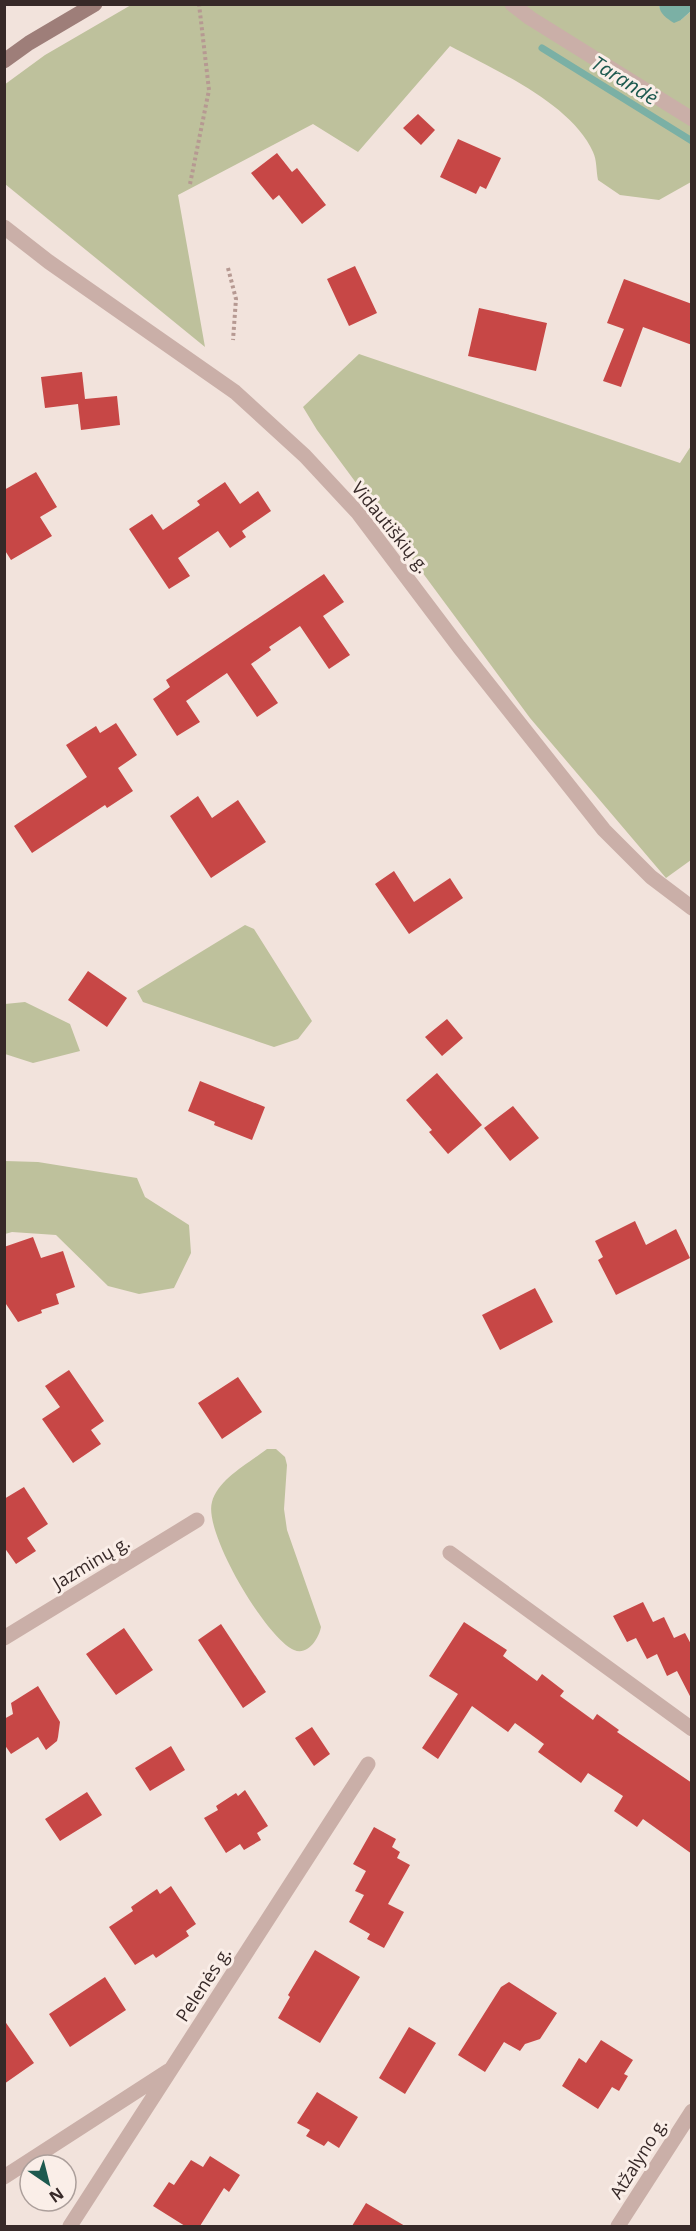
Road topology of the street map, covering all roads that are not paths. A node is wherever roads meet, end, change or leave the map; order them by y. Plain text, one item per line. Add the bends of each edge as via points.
1 (95, 4) edge
2 (512, 4) edge
3 (4, 61) edge
4 (692, 119) edge
5 (4, 227) edge
6 (692, 908) edge
7 (197, 1520) dead end
8 (450, 1553) dead end
9 (4, 1638) edge
10 (692, 1729) edge
11 (368, 1764) dead end
12 (172, 2068) junction
13 (692, 2110) edge
14 (4, 2177) edge
15 (70, 2226) edge
16 (618, 2226) edge

1 - 3 street
2 - 4 street
5 - 6 street, Vidautiškių g. via 235,392 306,456 358,513 604,830 651,877
7 - 9 street, Jazminų g.
8 - 10 street
11 - 12 street, Pelenės g.
12 - 14 street
12 - 15 street, Pelenės g.
13 - 16 street, Atžalyno g.

